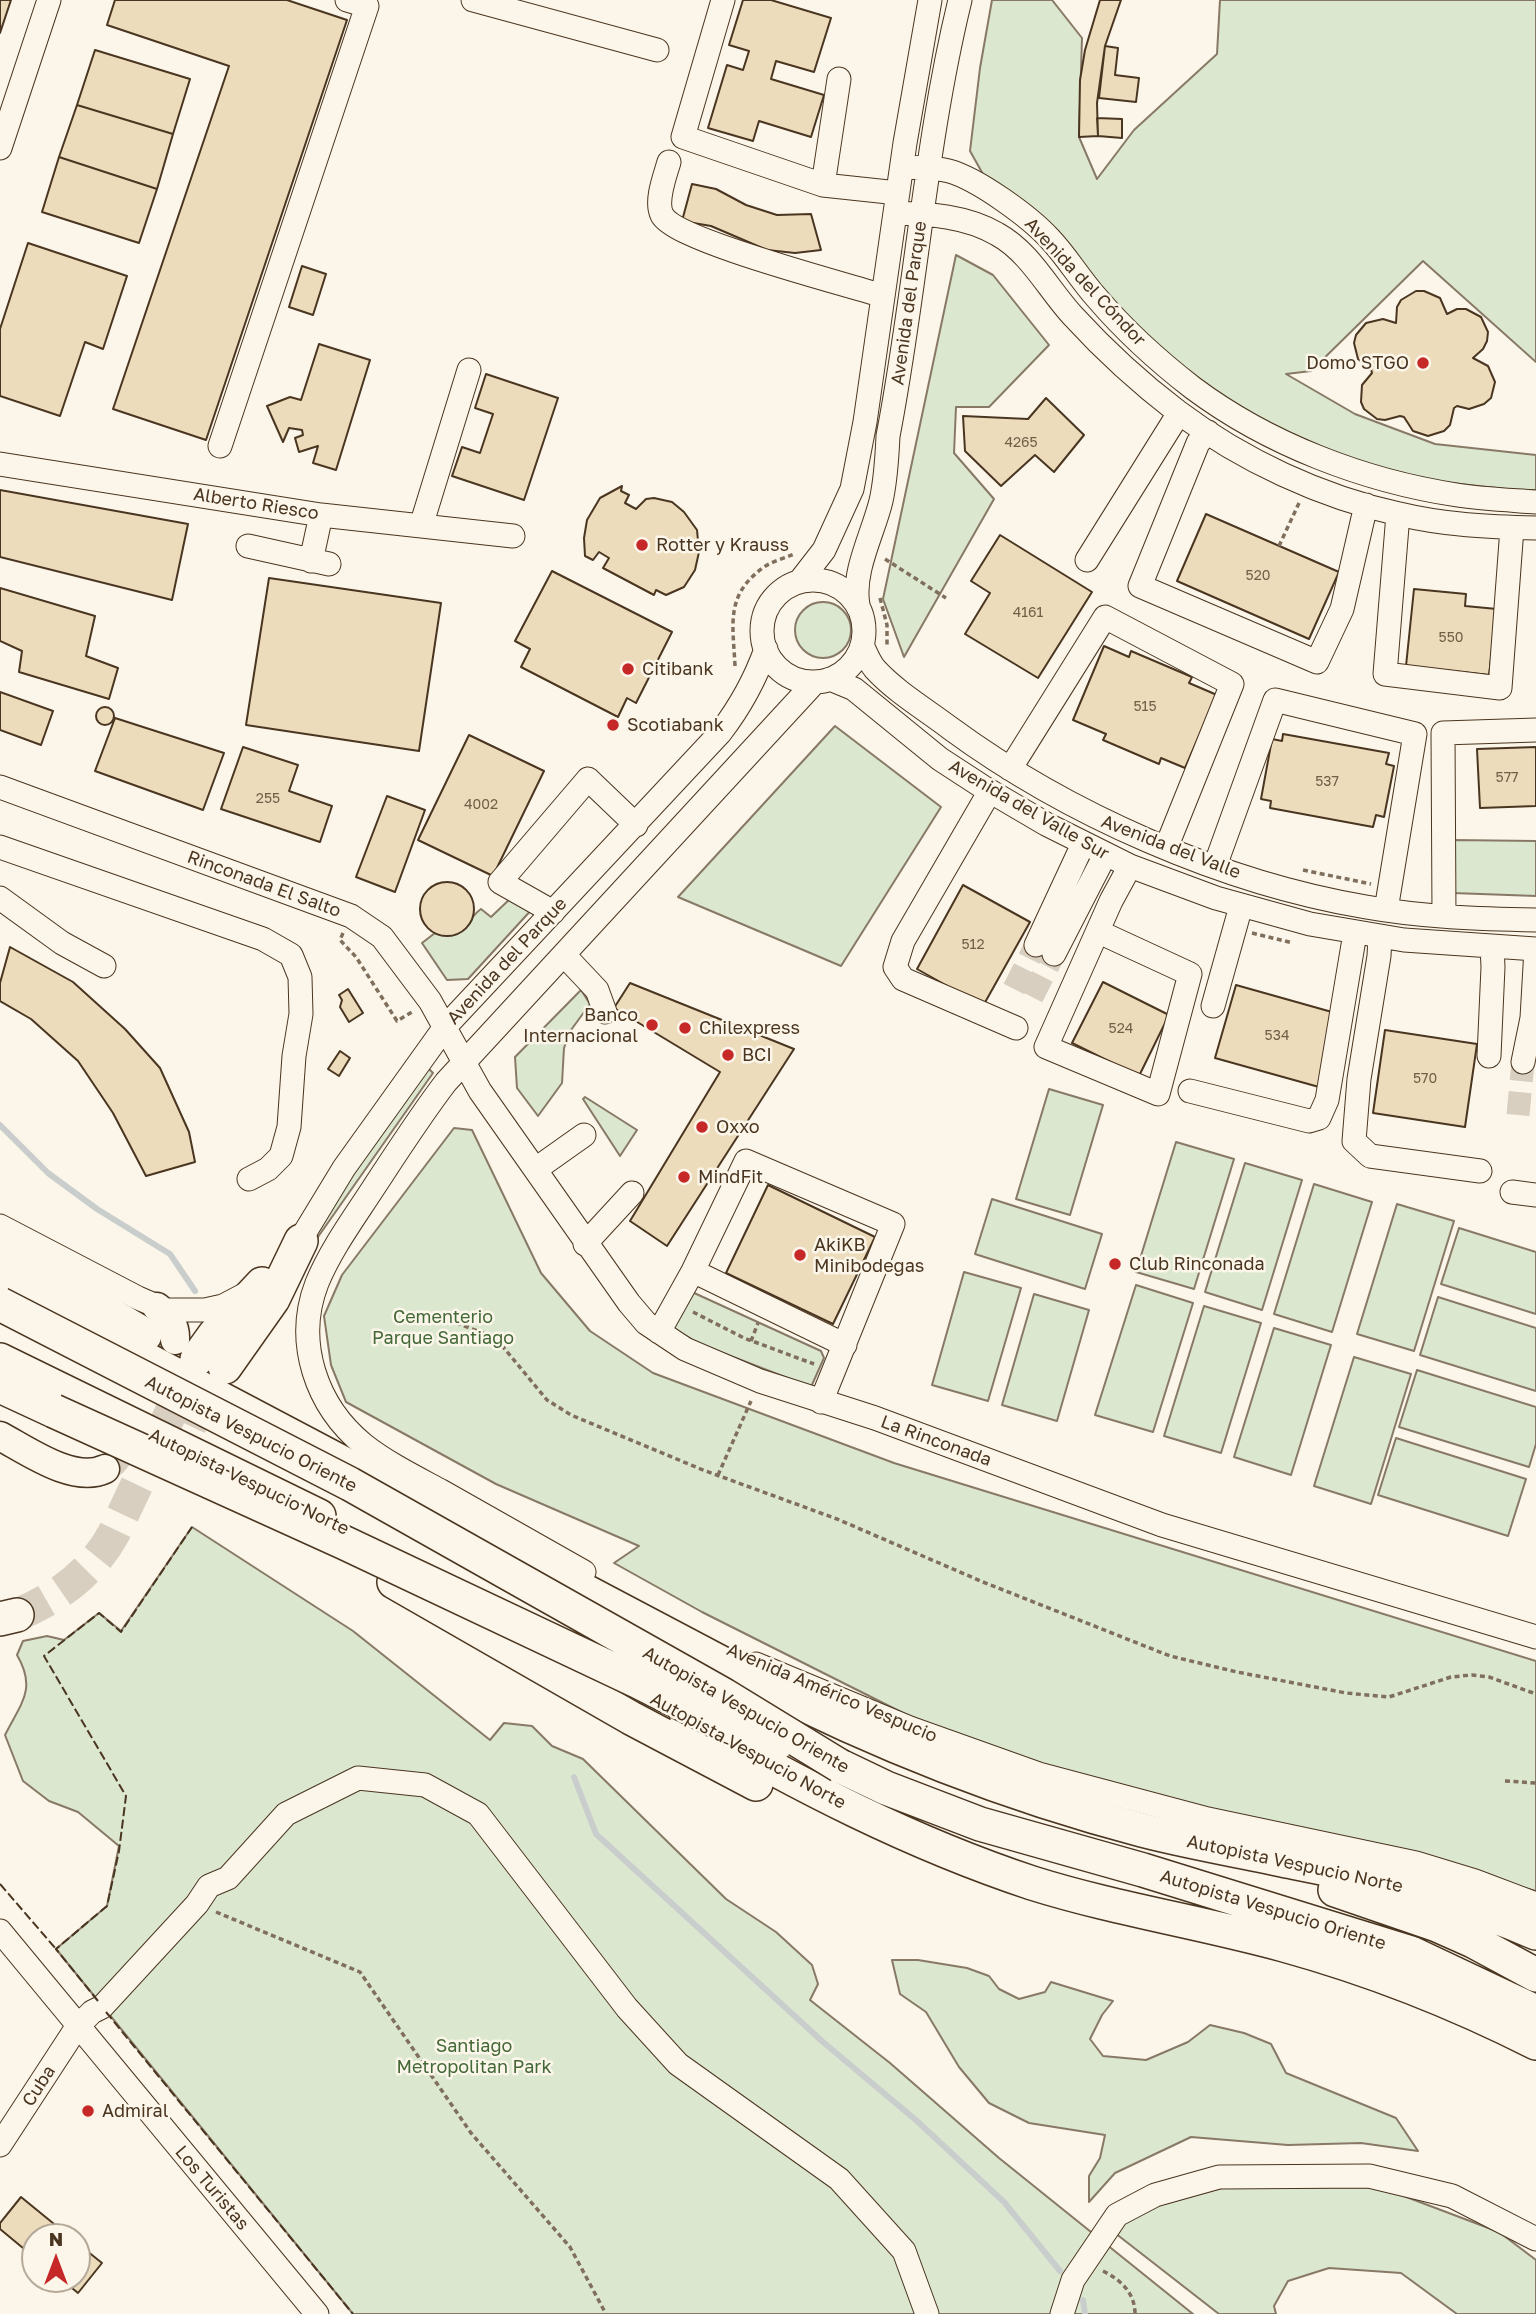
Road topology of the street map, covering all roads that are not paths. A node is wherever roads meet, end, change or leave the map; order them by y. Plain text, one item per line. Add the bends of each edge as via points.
1 (49, 0) edge
2 (347, 0) edge
3 (473, 0) edge
4 (723, 0) edge
5 (930, 0) edge
6 (960, 0) edge
7 (657, 50) dead end
8 (839, 79) dead end
9 (0, 148) edge
10 (669, 162) dead end
11 (902, 167) junction
12 (929, 168) junction
13 (823, 185) junction
14 (896, 203) junction
15 (922, 214) junction
16 (883, 296) junction
17 (469, 370) dead end
18 (1219, 405) junction
19 (1179, 413) junction
20 (1205, 430) junction
21 (1269, 433) junction
22 (220, 446) dead end
23 (1251, 457) junction
24 (0, 464) edge
25 (1536, 502) edge
26 (1367, 505) junction
27 (1398, 514) junction
28 (321, 515) junction
29 (421, 526) junction
30 (1512, 528) junction
31 (1536, 528) edge
32 (513, 536) dead end
33 (248, 546) dead end
34 (1087, 560) dead end
35 (800, 582) junction
36 (858, 605) junction
37 (862, 645) junction
38 (766, 649) junction
39 (822, 680) junction
40 (1536, 730) edge
41 (1010, 769) junction
42 (0, 787) edge
43 (990, 791) junction
44 (636, 825) junction
45 (1083, 844) junction
46 (0, 847) edge
47 (1166, 848) junction
48 (1105, 855) junction
49 (1130, 866) junction
50 (1214, 866) junction
51 (0, 898) edge
52 (1241, 906) junction
53 (1386, 910) junction
54 (553, 912) junction
55 (1444, 916) junction
56 (1536, 920) edge
57 (1099, 932) junction
58 (1355, 933) junction
59 (1380, 936) junction
60 (1492, 947) junction
61 (1536, 949) edge
62 (564, 955) junction
63 (104, 966) dead end
64 (1213, 1006) dead end
65 (605, 1012) dead end
66 (445, 1027) junction
67 (1016, 1028) dead end
68 (1489, 1055) dead end
69 (1523, 1062) tunnel mouth
70 (463, 1063) junction
71 (1190, 1091) dead end
72 (584, 1135) dead end
73 (536, 1170) junction
74 (1480, 1171) dead end
75 (249, 1179) dead end
76 (1513, 1192) dead end
77 (632, 1193) dead end
78 (1536, 1195) edge
79 (0, 1226) edge
80 (301, 1241) junction
81 (585, 1244) junction
82 (0, 1249) edge
83 (329, 1260) joint
84 (693, 1271) junction
85 (0, 1282) edge
86 (262, 1284) junction
87 (0, 1304) edge
88 (157, 1307) junction
89 (659, 1332) junction
90 (845, 1345) junction
91 (199, 1355) junction
92 (0, 1360) edge
93 (0, 1387) edge
94 (821, 1402) junction
95 (0, 1404) edge
96 (54, 1411) junction
97 (260, 1418) junction
98 (0, 1436) edge
99 (105, 1469) dead end
100 (352, 1559) dead end
101 (1536, 1637) edge
102 (840, 1766) junction
103 (1203, 1845) junction
104 (1031, 1882) junction
105 (1536, 1904) edge
106 (0, 1931) edge
107 (1536, 1933) edge
108 (1536, 1975) edge
109 (1536, 2012) edge
110 (77, 2027) junction
111 (1536, 2043) edge
112 (0, 2145) edge
113 (1536, 2239) edge
114 (317, 2314) edge
115 (927, 2314) edge
116 (1062, 2314) edge

1 - 9 street
2 - 22 street via 368,6
3 - 7 street
4 - 13 street, Avenida del Cóndor via 684,137
5 - 11 street, Avenida del Parque
6 - 12 street, Avenida del Parque
8 - 13 street
10 - 16 street via 660,212 669,225 716,246
11 - 12 street, Avenida del Cóndor
11 - 14 street, Avenida del Parque
12 - 15 street, Avenida del Parque
12 - 18 street, Avenida del Cóndor via 959,175 1035,224 1138,341
13 - 14 street, Avenida del Cóndor
14 - 15 street, Avenida del Cóndor
14 - 16 street, Avenida del Parque
15 - 19 street, Avenida del Cóndor via 974,223 1000,235 1110,355
15 - 36 street, Avenida del Parque via 887,467 855,593
16 - 35 street, Avenida del Parque via 852,489 824,550
17 - 29 street
18 - 20 street via 1222,424
18 - 21 street, Avenida del Cóndor
19 - 20 street, Avenida del Cóndor
19 - 34 street
20 - 23 street, Avenida del Cóndor
20 - 26 street via 1140,586 1317,662 1342,608
21 - 23 street via 1250,439
21 - 25 street, Avenida del Cóndor via 1339,465 1384,479 1457,495
23 - 26 street, Avenida del Cóndor via 1315,488
24 - 28 street, Alberto Riesco
26 - 27 street, Avenida del Cóndor
27 - 30 street, Avenida del Cóndor
27 - 30 street via 1385,674 1500,688
28 - 29 street, Alberto Riesco
28 - 33 street via 320,562
29 - 32 street, Alberto Riesco
30 - 31 street, Avenida del Cóndor
35 - 36 street via 833,584
35 - 38 street via 775,597 767,610 763,624
36 - 37 street via 863,618
37 - 39 street via 850,666
37 - 41 street, Avenida del Valle via 873,667 887,679
38 - 39 street via 787,674 800,680
38 - 44 street, Avenida del Parque via 757,676 731,718
39 - 43 street, Avenida del Valle Sur via 854,689 940,759
39 - 62 street, Avenida del Parque
40 - 55 street via 1443,733
41 - 47 street, Avenida del Valle via 1096,817
41 - 47 street via 1105,617 1232,684
42 - 66 street, Rinconada El Salto via 351,916 382,937
43 - 45 street, Avenida del Valle Sur
43 - 67 street via 903,941 895,967 903,979
44 - 54 street, Avenida del Parque
44 - 54 street via 588,779 500,882
45 - 48 street, Avenida del Valle Sur
45 - 48 street via 1045,950
46 - 75 street via 262,939 291,955 300,977 301,1014 289,1127 281,1156
47 - 50 street, Avenida del Valle
48 - 49 street, Avenida del Valle Sur
49 - 52 street, Avenida del Valle Sur
49 - 57 street
50 - 53 street, Avenida del Valle via 1339,902
50 - 53 street via 1275,700 1415,734
51 - 63 street via 62,943
52 - 58 street, Avenida del Valle Sur
52 - 64 street
53 - 55 street, Avenida del Valle
54 - 66 street, Avenida del Parque
55 - 56 street, Avenida del Valle
57 - 57 street via 1190,974 1157,1094 1046,1047
58 - 59 street, Avenida del Valle Sur
58 - 71 street via 1327,1100 1319,1118 1309,1121
59 - 60 street, Avenida del Valle Sur
59 - 74 street via 1354,1141 1370,1156
60 - 61 street, Avenida del Valle Sur
60 - 68 street
61 - 69 street via 1532,1018
62 - 65 street via 597,990
62 - 70 street, Avenida del Parque
66 - 70 street, Rinconada El Salto
66 - 80 street, Avenida del Parque via 344,1168
70 - 73 street, La Rinconada
70 - 83 street, Avenida del Parque via 424,1111
72 - 73 street
73 - 81 street, La Rinconada
76 - 78 street
77 - 81 street
79 - 88 street
80 - 86 street, Avenida del Parque
80 - 91 highway via 273,1299
81 - 89 street, La Rinconada via 629,1303
82 - 97 highway via 126,1323
83 - 105 street, Avenida Américo Vespucio via 311,1304 310,1355 323,1395 349,1431 384,1459 655,1613 760,1666 910,1728 1039,1774 1208,1819 1416,1863
84 - 89 street
84 - 90 street
84 - 90 street via 746,1161 893,1224
85 - 97 highway, Autopista Vespucio Norte
86 - 88 street via 214,1308 180,1311
86 - 91 highway
87 - 102 highway, Autopista Vespucio Oriente, bridge via 350,1484 724,1695
88 - 91 main road
89 - 94 street, La Rinconada via 685,1349
90 - 94 street
92 - 104 highway, Autopista Vespucio Norte via 277,1494 488,1604 799,1783 907,1835
93 - 96 highway
94 - 101 street, La Rinconada via 1163,1525
95 - 96 highway
96 - 102 highway, bridge via 714,1720
97 - 103 highway, Autopista Vespucio Norte via 854,1729 1023,1795
98 - 99 main road via 68,1470 89,1474
100 - 104 highway via 755,1784 874,1836
102 - 109 highway, Autopista Vespucio Oriente via 980,1824 1411,1953
103 - 107 highway, Autopista Vespucio Norte via 1420,1891
103 - 108 highway, Autopista Vespucio Oriente via 1437,1925
104 - 111 highway, Autopista Vespucio Norte via 1337,1961 1428,1993
106 - 110 street, Los Turistas
110 - 112 street, Cuba
110 - 114 street, Los Turistas
110 - 115 street, Cuba via 102,2007 209,1886 228,1878 286,1814 358,1778 425,1784 478,1814 627,2008 678,2064 839,2179 904,2251
113 - 116 street via 1452,2196 1369,2176 1219,2177 1155,2195 1117,2215 1073,2280

